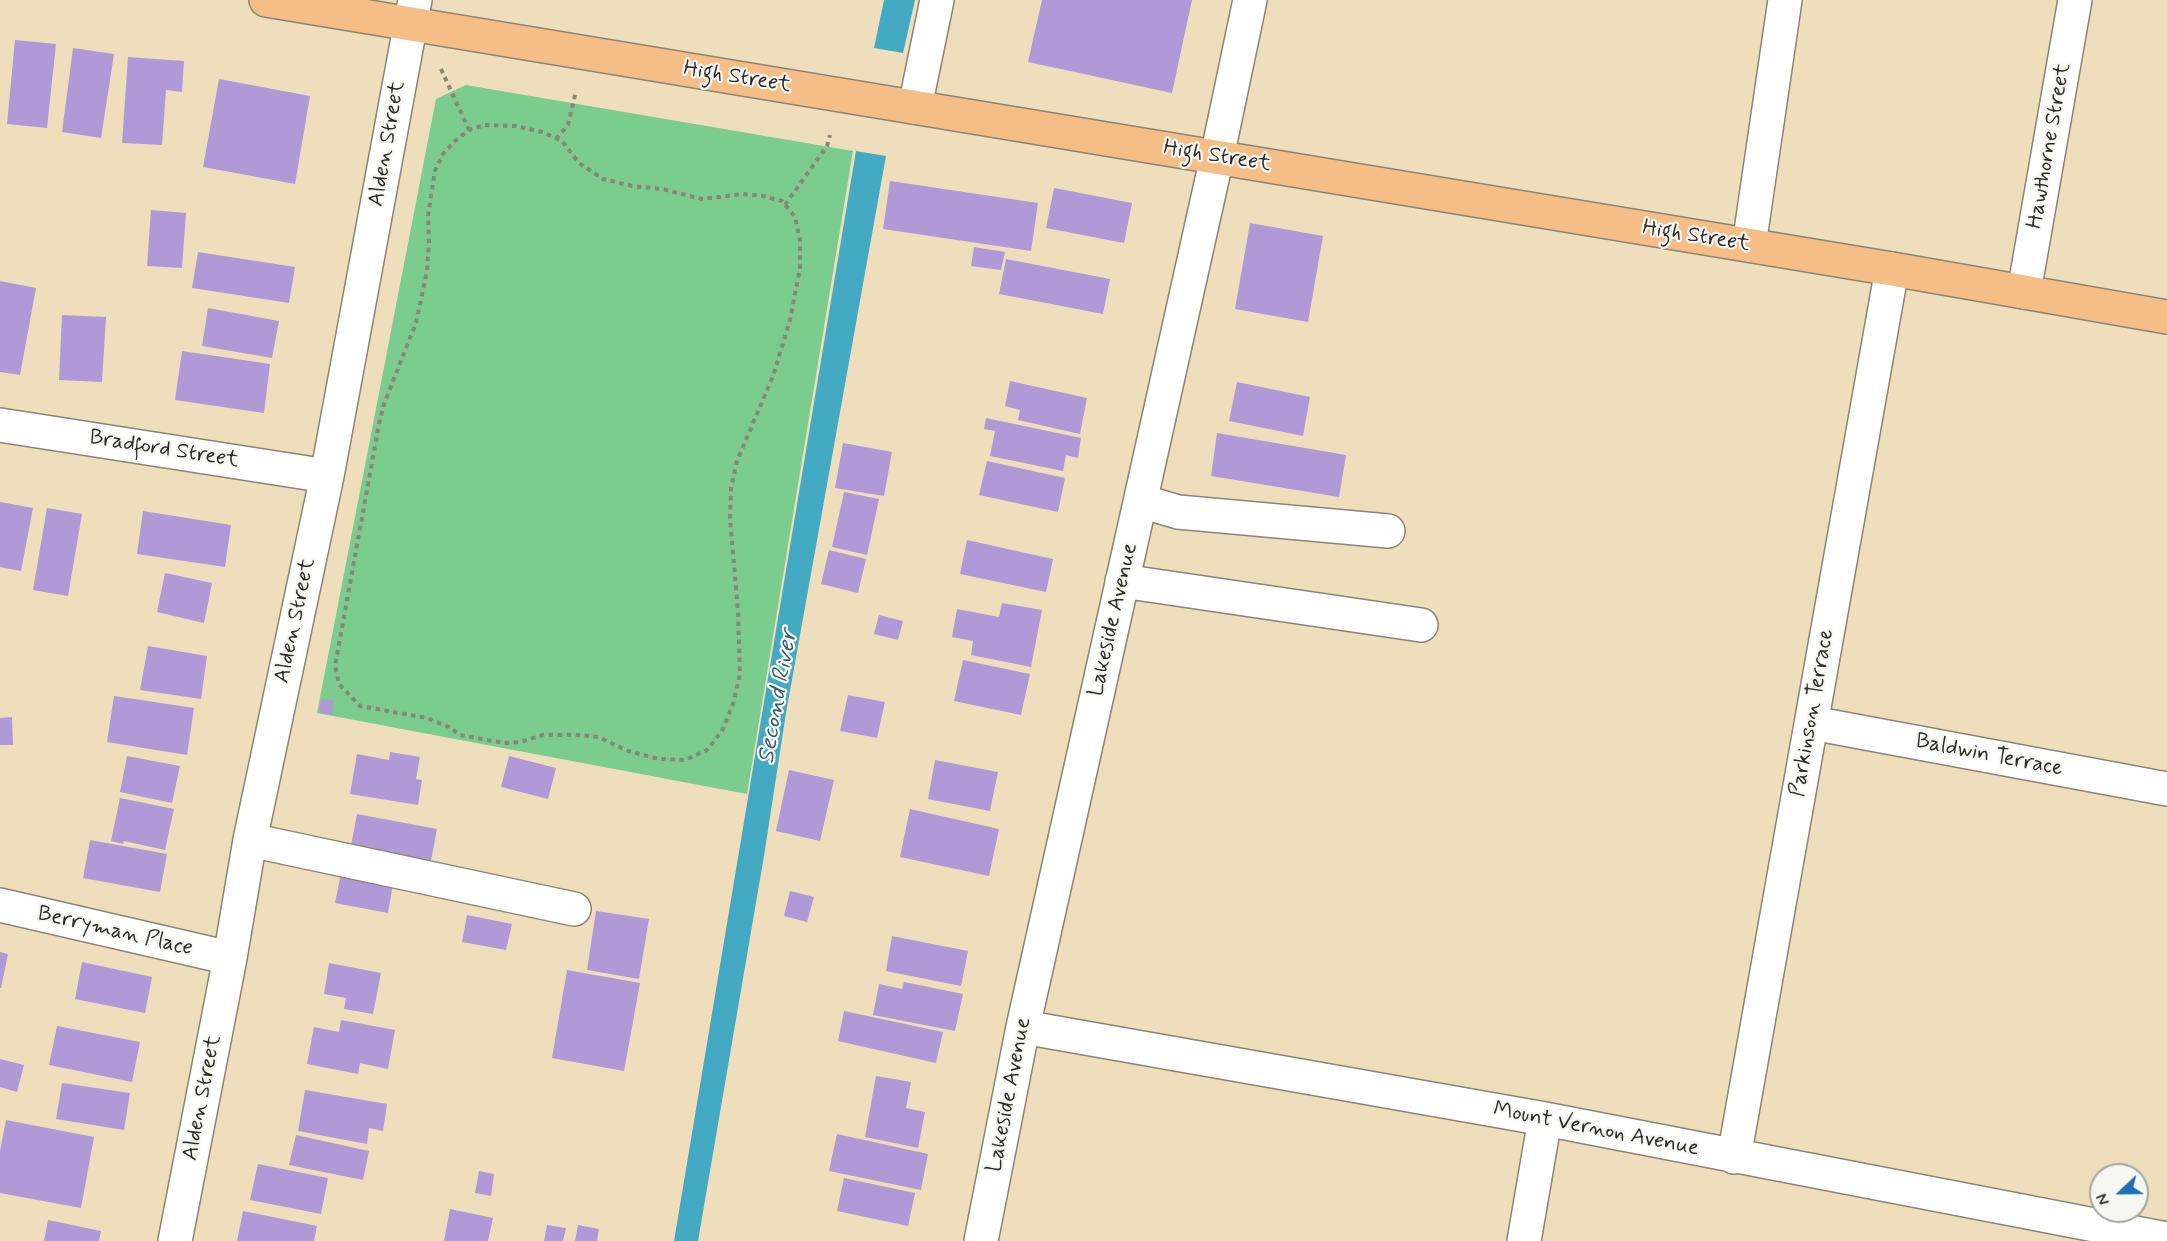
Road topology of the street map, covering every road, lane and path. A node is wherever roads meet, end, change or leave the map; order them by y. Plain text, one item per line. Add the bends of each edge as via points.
1 (266, 0) edge
2 (937, 0) edge
3 (1250, 0) edge
4 (1785, 0) edge
5 (2075, 0) edge
6 (412, 12) edge
7 (441, 69) dead end
8 (576, 91) dead end
9 (915, 107) junction
10 (469, 130) junction
11 (830, 135) dead end
12 (556, 139) junction
13 (1217, 157) junction
14 (784, 205) junction
15 (1749, 245) junction
16 (1892, 269) junction
17 (2024, 292) junction
18 (2167, 317) edge
19 (0, 425) edge
20 (327, 476) junction
21 (1141, 501) junction
22 (1388, 531) dead end
23 (345, 575) dead end
24 (351, 576) junction
25 (1122, 581) junction
26 (1421, 626) dead end
27 (1812, 723) junction
28 (2167, 789) edge
29 (250, 840) junction
30 (0, 905) edge
31 (574, 909) dead end
32 (230, 958) junction
33 (1023, 1027) junction
34 (1545, 1119) junction
35 (1734, 1157) junction
36 (2167, 1239) edge
37 (174, 1241) edge
38 (981, 1241) edge
39 (1524, 1241) edge

1 - 6 main road, High Street
2 - 9 street
3 - 13 street, Lakeside Avenue
4 - 15 street
5 - 17 street, Hawthorne Street
6 - 9 main road, High Street
6 - 20 street, Alden Street
7 - 10 path
8 - 12 path via 568,125
9 - 13 main road, High Street
10 - 12 path via 485,124 515,126
10 - 24 path via 443,154 435,171 428,216 427,271 416,323 381,414
11 - 14 path via 827,147
12 - 14 path via 579,163 603,179 702,199 763,196
13 - 15 main road, High Street
13 - 21 street, Lakeside Avenue
14 - 24 path via 795,217 800,268 783,348 737,461 731,488 740,674 722,731 707,750 686,760 659,759 598,737 581,735 543,735 504,743 460,735 427,718 360,706 339,684 335,666
15 - 16 main road, High Street
16 - 17 main road, High Street
16 - 27 street, Parkinson Terrace
17 - 18 main road, High Street
19 - 20 street, Bradford Street
20 - 29 street, Alden Street
21 - 22 street via 1178,512
21 - 25 street, Lakeside Avenue
23 - 24 path
25 - 26 street
25 - 33 street, Lakeside Avenue
27 - 28 street, Baldwin Terrace
27 - 35 street, Parkinson Terrace
29 - 31 street
29 - 32 street, Alden Street
30 - 32 street, Berryman Place
32 - 37 street, Alden Street
33 - 34 street, Mount Vernon Avenue
33 - 38 street, Lakeside Avenue
34 - 35 street, Mount Vernon Avenue
34 - 39 street
35 - 36 street, Mount Vernon Avenue

